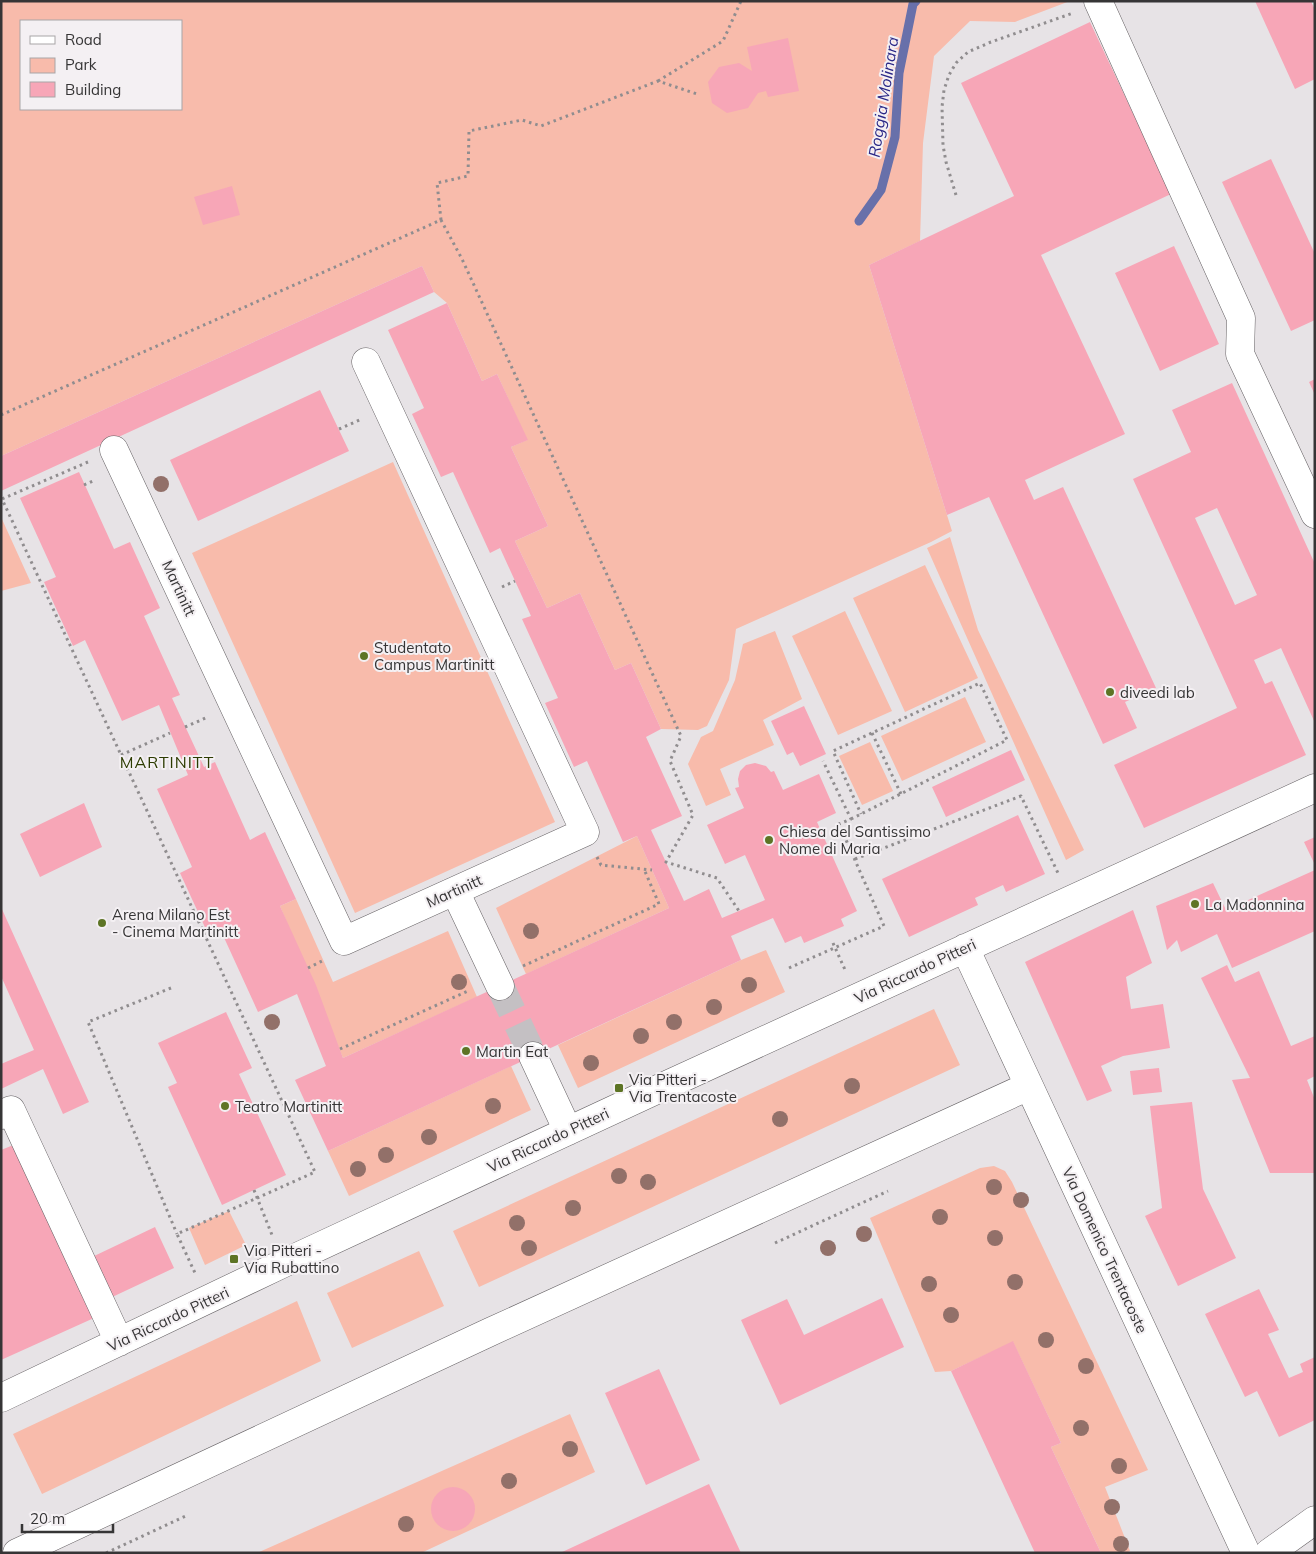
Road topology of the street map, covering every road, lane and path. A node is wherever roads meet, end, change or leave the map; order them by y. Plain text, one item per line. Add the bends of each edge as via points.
1 (741, 1) edge
2 (1098, 2) edge
3 (658, 82) junction
4 (697, 94) dead end
5 (956, 195) dead end
6 (441, 220) dead end
7 (366, 362) dead end
8 (114, 450) joint
9 (1315, 514) edge
10 (210, 716) dead end
11 (185, 727) dead end
12 (170, 733) dead end
13 (872, 733) junction
14 (121, 755) junction
15 (823, 761) dead end
16 (1315, 788) edge
17 (901, 794) junction
18 (861, 814) junction
19 (851, 819) junction
20 (585, 832) junction
21 (855, 859) junction
22 (666, 862) dead end
23 (652, 870) dead end
24 (1058, 875) dead end
25 (456, 891) junction
26 (738, 911) dead end
27 (833, 943) dead end
28 (835, 947) junction
29 (964, 948) junction
30 (789, 968) dead end
31 (850, 979) dead end
32 (500, 986) tunnel mouth
33 (171, 988) dead end
34 (533, 1056) tunnel mouth
35 (1029, 1086) junction
36 (1, 1114) edge
37 (568, 1131) junction
38 (254, 1190) dead end
39 (888, 1191) dead end
40 (257, 1198) junction
41 (177, 1234) junction
42 (274, 1239) dead end
43 (775, 1243) dead end
44 (196, 1275) dead end
45 (119, 1342) junction
46 (1, 1398) edge
47 (188, 1515) dead end
48 (1315, 1520) edge
49 (17, 1553) edge
50 (106, 1553) edge
51 (1246, 1553) edge
52 (1269, 1553) edge

1 - 3 path via 723,41
2 - 5 path via 991,42 968,52 956,63 944,90 942,107 944,153
2 - 9 street via 1241,318 1240,354
3 - 4 path
3 - 6 path via 541,126 522,120 468,131 468,176 437,183
7 - 20 street
8 - 14 path via 2,499
8 - 25 street, Martinitt via 344,941
10 - 11 path
12 - 14 path
13 - 17 path
13 - 17 path via 980,683 984,691 1007,740
13 - 18 path via 833,751
14 - 40 path via 315,1172
15 - 19 path
16 - 29 street, Via Riccardo Pitteri
17 - 18 path
18 - 19 path
19 - 21 path via 839,824
20 - 23 path via 601,865
20 - 25 street, Martinitt
21 - 24 path via 1021,796
21 - 28 path via 884,926
22 - 26 path via 717,878
25 - 32 street
27 - 28 path
28 - 30 path
28 - 31 path
29 - 35 street, Via Domenico Trentacoste
29 - 37 street, Via Riccardo Pitteri
33 - 41 path via 88,1022
34 - 37 street
35 - 49 street
35 - 51 street, Via Domenico Trentacoste
36 - 45 street via 11,1110
37 - 45 street, Via Riccardo Pitteri
38 - 40 path
39 - 43 path
40 - 41 path
40 - 42 path
41 - 44 path
45 - 46 street, Via Riccardo Pitteri
47 - 50 path
48 - 52 street

